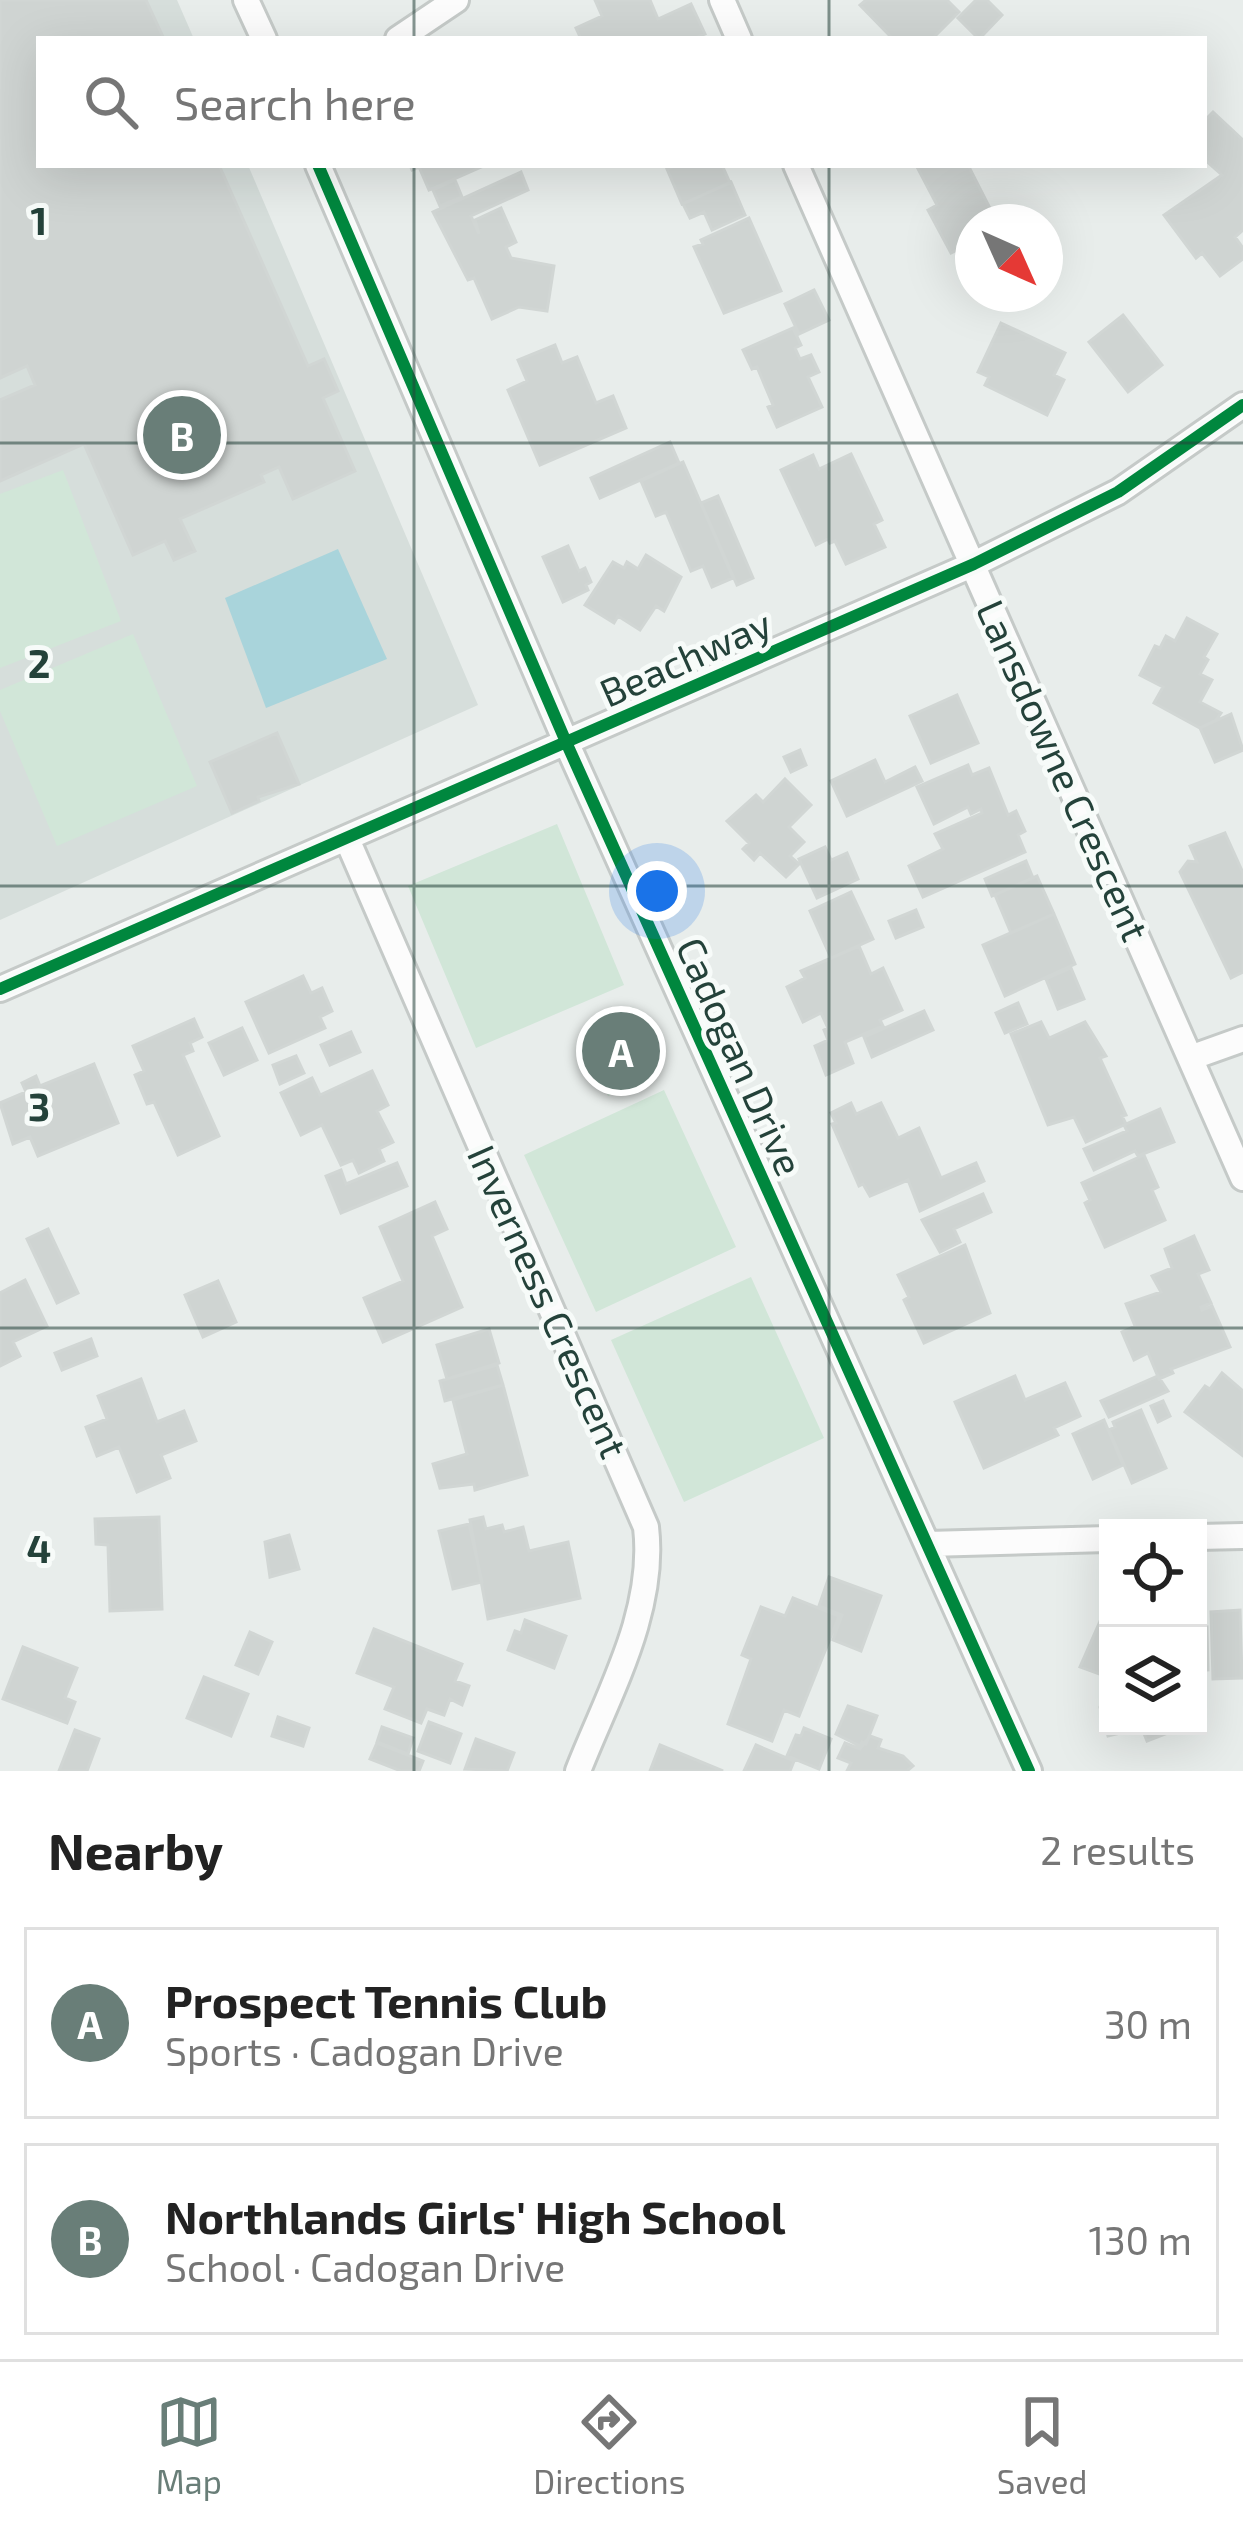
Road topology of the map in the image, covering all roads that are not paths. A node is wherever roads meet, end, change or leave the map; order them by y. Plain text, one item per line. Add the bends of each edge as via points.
1 (246, 0) edge
2 (455, 0) edge
3 (722, 0) edge
4 (263, 36) edge
5 (402, 36) edge
6 (738, 36) edge
7 (319, 168) edge
8 (797, 168) edge
9 (1243, 405) edge
10 (974, 564) junction
11 (566, 742) junction
12 (347, 839) junction
13 (0, 989) edge
14 (1243, 1040) edge
15 (1190, 1058) junction
16 (1243, 1178) edge
17 (1243, 1536) edge
18 (1207, 1537) edge
19 (1099, 1539) edge
20 (928, 1544) junction
21 (578, 1771) edge
22 (1029, 1771) edge

1 - 4 street
2 - 5 street
3 - 6 street
7 - 11 street, Cadogan Drive
8 - 10 street, Lansdowne Crescent
9 - 10 street, Beachway via 1118,492
10 - 11 street, Beachway
10 - 15 street, Lansdowne Crescent
11 - 12 street, Beachway
11 - 20 street, Cadogan Drive
12 - 13 street, Beachway
12 - 21 street, Inverness Crescent via 646,1527 645,1598
14 - 15 street
15 - 16 street, Lansdowne Crescent
17 - 18 street
19 - 20 street
20 - 22 street, Cadogan Drive

